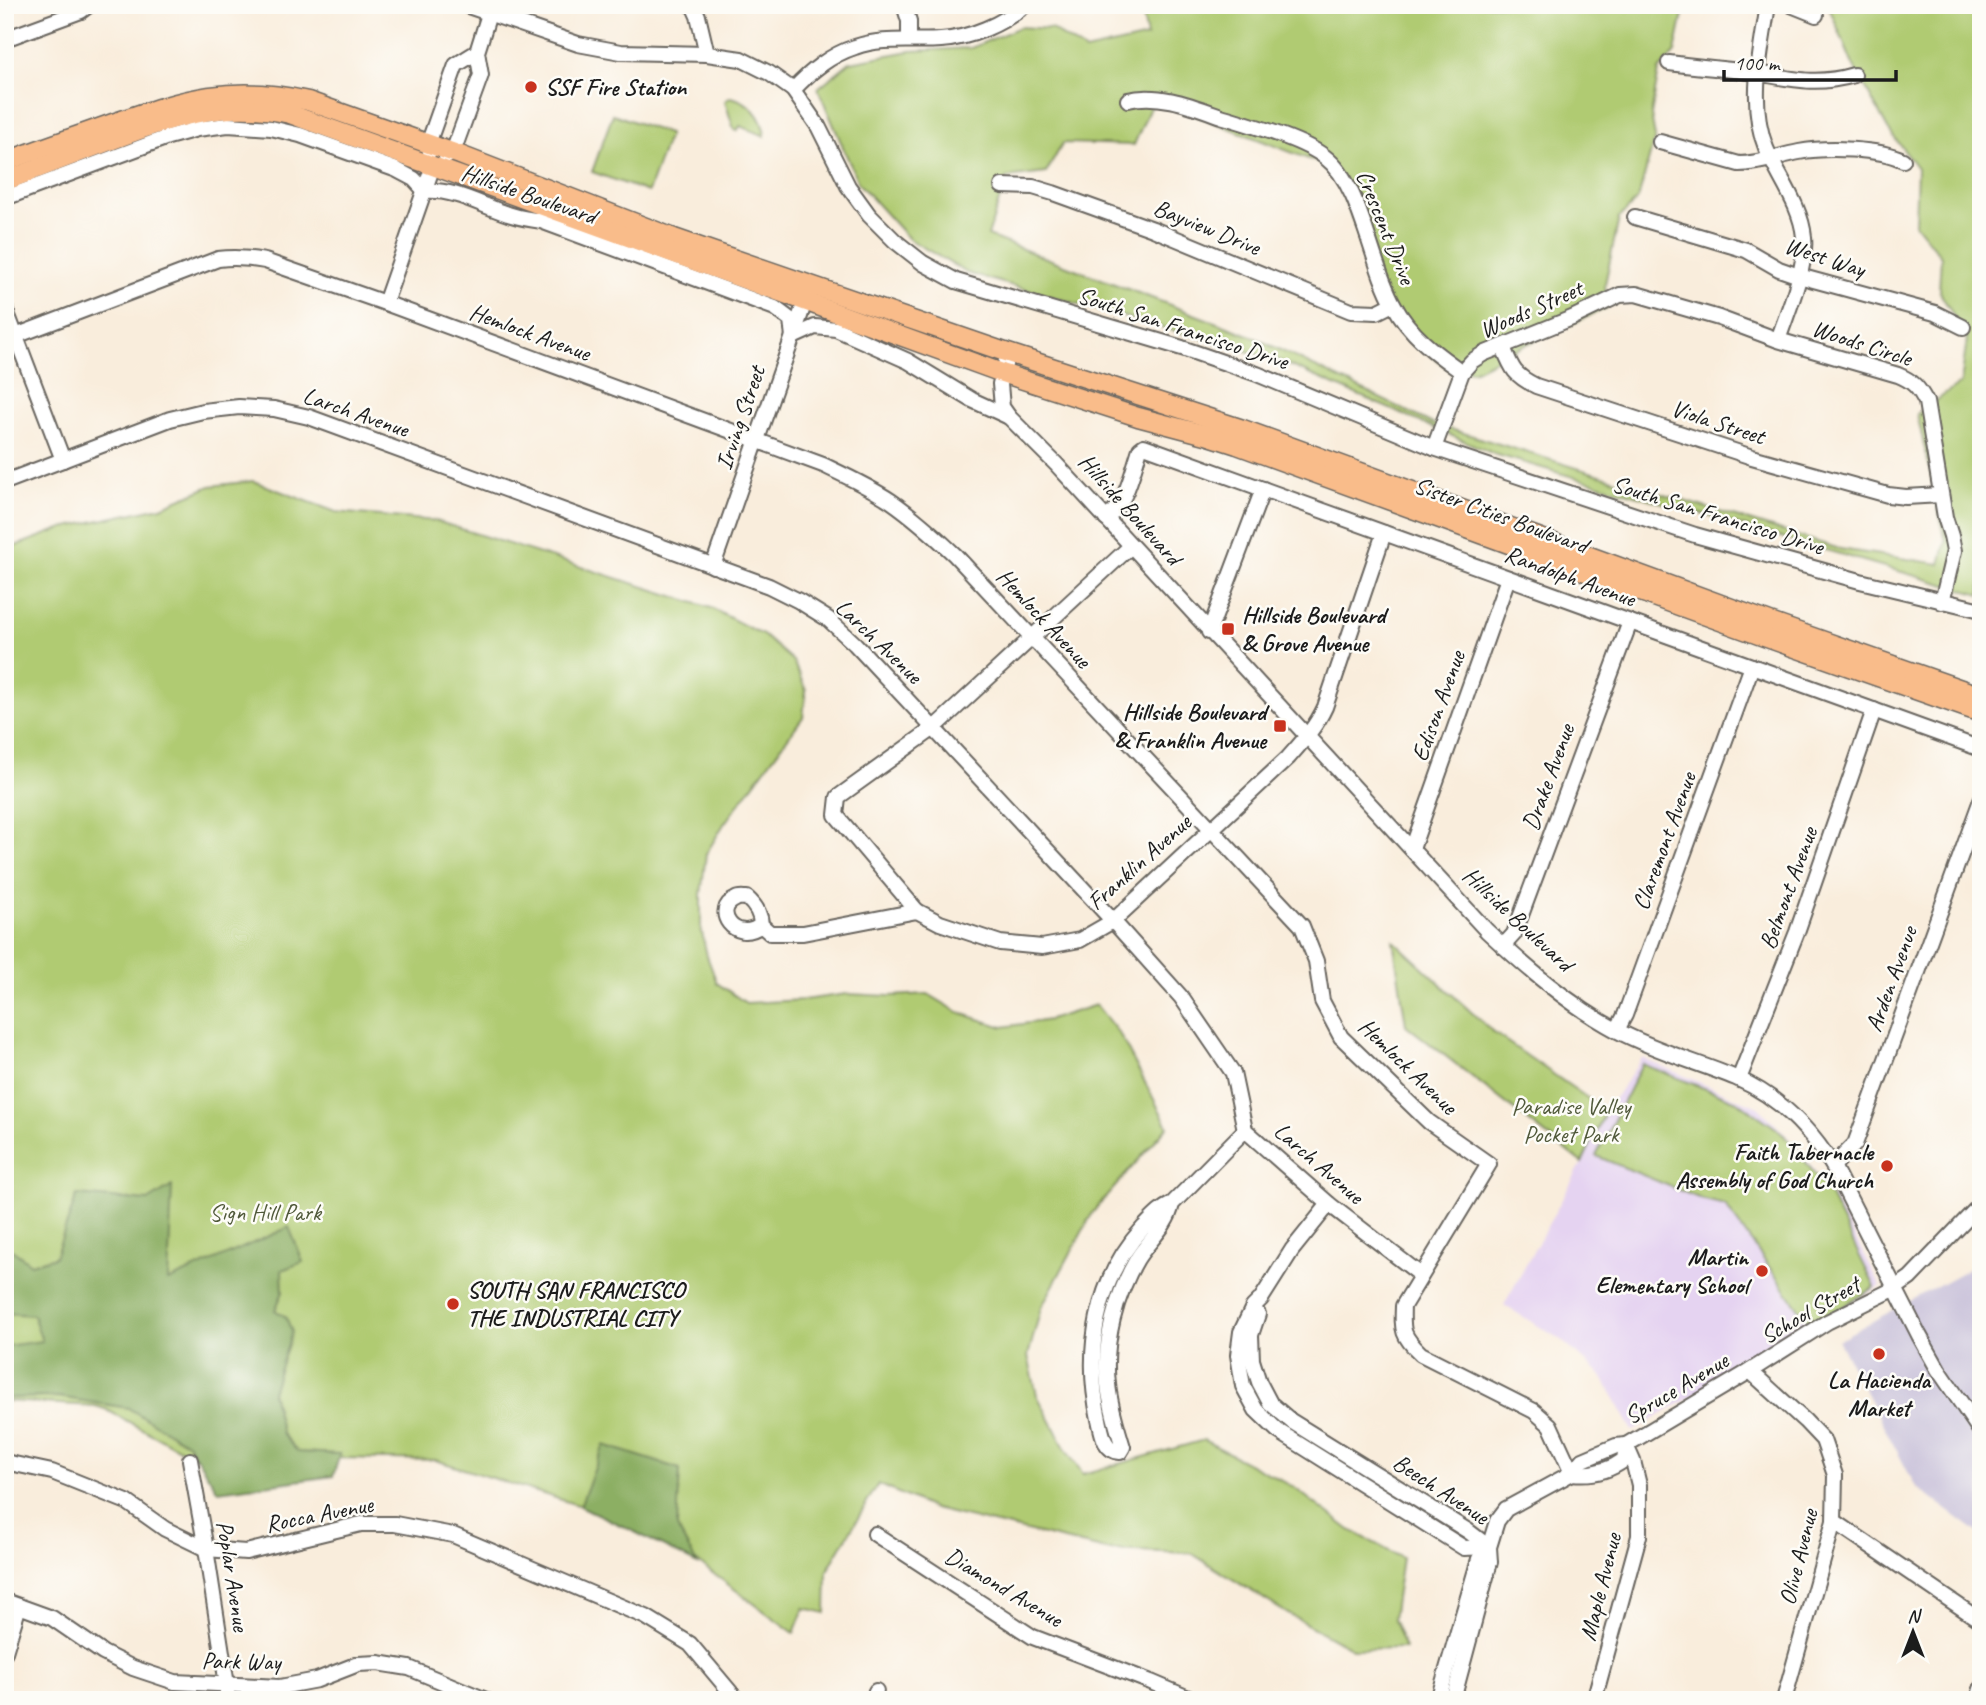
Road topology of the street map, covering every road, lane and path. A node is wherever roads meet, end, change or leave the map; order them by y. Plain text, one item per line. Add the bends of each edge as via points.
1 (89, 5) edge
2 (465, 5) edge
3 (693, 5) edge
4 (904, 5) edge
5 (1025, 5) edge
6 (1768, 5) edge
7 (1791, 5) edge
8 (489, 14) junction
9 (1816, 15) dead end
10 (5, 39) edge
11 (909, 40) junction
12 (477, 52) junction
13 (707, 54) junction
14 (1670, 63) dead end
15 (1758, 74) junction
16 (1854, 75) dead end
17 (793, 90) junction
18 (1128, 100) dead end
19 (1660, 142) dead end
20 (428, 144) junction
21 (453, 152) junction
22 (1772, 160) junction
23 (1903, 160) dead end
24 (5, 162) edge
25 (433, 166) junction
26 (5, 181) edge
27 (1002, 186) dead end
28 (425, 191) junction
29 (5, 198) edge
30 (1634, 216) dead end
31 (1799, 276) junction
32 (811, 285) junction
33 (1620, 295) joint
34 (385, 303) junction
35 (805, 303) junction
36 (1393, 304) junction
37 (5, 308) edge
38 (1963, 327) dead end
39 (793, 337) junction
40 (11, 338) edge
41 (1778, 340) junction
42 (1503, 346) junction
43 (1008, 353) junction
44 (1462, 372) junction
45 (1002, 373) junction
46 (1009, 417) junction
47 (757, 440) junction
48 (1434, 448) junction
49 (63, 460) junction
50 (5, 482) edge
51 (1263, 489) junction
52 (1941, 495) junction
53 (1106, 519) junction
54 (1384, 533) junction
55 (1131, 546) junction
56 (713, 566) junction
57 (1508, 578) junction
58 (1942, 601) junction
59 (1981, 610) edge
60 (1630, 622) junction
61 (1209, 632) junction
62 (1032, 638) junction
63 (1752, 666) junction
64 (1981, 696) edge
65 (1874, 710) junction
66 (1981, 713) edge
67 (934, 728) junction
68 (1308, 736) junction
69 (1981, 749) edge
70 (1981, 800) edge
71 (1211, 830) junction
72 (1412, 849) junction
73 (917, 911) junction
74 (1113, 921) junction
75 (761, 925) dead end
76 (1503, 946) junction
77 (1617, 1030) junction
78 (1739, 1079) junction
79 (1245, 1130) junction
80 (1833, 1166) junction
81 (1981, 1204) edge
82 (1329, 1205) junction
83 (1421, 1275) junction
84 (1894, 1289) junction
85 (1750, 1371) junction
86 (1100, 1382) dead end
87 (1981, 1432) edge
88 (1626, 1445) junction
89 (190, 1460) dead end
90 (5, 1462) edge
91 (1572, 1473) junction
92 (1834, 1521) junction
93 (875, 1534) dead end
94 (1489, 1547) junction
95 (206, 1549) junction
96 (12, 1604) edge
97 (1981, 1621) edge
98 (5, 1652) edge
99 (1981, 1689) edge
100 (227, 1693) edge
101 (486, 1700) edge
102 (737, 1700) edge
103 (1193, 1700) edge
104 (1438, 1700) edge
105 (1453, 1700) edge
106 (1594, 1700) edge
107 (1784, 1700) edge
108 (1978, 1700) edge

1 - 10 street
2 - 8 street, South San Francisco Drive
3 - 13 street
4 - 11 street
5 - 11 street via 978,32 944,40
6 - 15 street
7 - 9 street
8 - 12 street
8 - 13 street, South San Francisco Drive via 610,51
11 - 17 street via 855,46 830,58
12 - 20 street via 456,65
12 - 21 street via 481,75
13 - 17 street, South San Francisco Drive via 740,59
14 - 15 street
15 - 16 street via 1800,81
15 - 22 street via 1760,125
17 - 48 street, South San Francisco Drive via 869,215 923,263 956,281 1257,374
18 - 36 street, Crescent Drive via 1152,97 1203,110 1324,156 1340,170 1350,189
19 - 22 street via 1739,164
20 - 21 main road, Hillside Boulevard
20 - 24 main road, Hillside Boulevard via 308,101 235,93 173,102
20 - 25 street
21 - 25 street
21 - 32 main road, Hillside Boulevard via 674,238
22 - 23 street via 1820,149 1880,153
22 - 31 street via 1799,215 1804,236
25 - 26 main road, Hillside Boulevard via 290,114 228,108 166,120
25 - 28 street
25 - 35 main road, Hillside Boulevard
27 - 36 street, Bayview Drive via 1053,193 1351,310 1377,312
28 - 29 street, Hillside Boulevard via 397,170 300,135 228,125 168,136
28 - 34 street
28 - 39 street, Hillside Boulevard via 450,192 541,221 775,308 791,320
30 - 31 street, West Way via 1746,250
31 - 38 street, West Way via 1935,313
31 - 41 street
32 - 35 street, Irving Street
32 - 43 main road, Hillside Boulevard
33 - 41 street, Woods Circle via 1636,294
33 - 42 street, Woods Street
34 - 40 street, Hemlock Avenue via 265,261 233,257
34 - 47 street, Hemlock Avenue
35 - 39 street, Irving Street
35 - 45 main road, Hillside Boulevard
36 - 44 street, Crescent Drive via 1421,341
37 - 40 street
39 - 46 street, Hillside Boulevard via 815,327 836,329 908,360
39 - 47 street, Irving Street
40 - 49 street
41 - 52 street, Woods Circle via 1910,380 1926,402
42 - 44 street, Woods Street via 1472,361
42 - 52 street, Viola Street via 1521,379 1536,386 1752,457 1888,495
43 - 45 street
43 - 64 main road, Sister Cities Boulevard via 1243,429
44 - 48 street
45 - 46 street via 1000,395
45 - 66 main road, Sister Cities Boulevard via 1237,445
46 - 53 street, Hillside Boulevard
47 - 56 street, Irving Street
47 - 62 street, Hemlock Avenue via 856,480 891,501 955,555
48 - 58 street, South San Francisco Drive via 1695,535
49 - 50 street, Larch Avenue
49 - 56 street, Larch Avenue via 203,411 274,409 309,417
51 - 53 street, Randolph Avenue via 1144,446 1124,499
51 - 54 street, Randolph Avenue
51 - 61 street
52 - 58 street, Woods Circle via 1954,551
53 - 55 street, Hillside Boulevard
54 - 57 street, Randolph Avenue
54 - 68 street, Franklin Avenue via 1325,707
55 - 61 street, Hillside Boulevard
55 - 62 street
56 - 67 street, Larch Avenue via 769,586 828,619
57 - 60 street, Randolph Avenue
57 - 72 street, Edison Avenue
58 - 59 street, South San Francisco Drive
60 - 63 street, Randolph Avenue
60 - 76 street, Drake Avenue via 1514,934
61 - 68 street, Hillside Boulevard
62 - 67 street
62 - 71 street, Hemlock Avenue
63 - 65 street, Randolph Avenue
63 - 77 street, Claremont Avenue
65 - 69 street, Randolph Avenue
65 - 78 street, Belmont Avenue via 1797,932
67 - 73 street via 838,797 836,815
67 - 74 street, Larch Avenue
68 - 71 street, Franklin Avenue
68 - 72 street, Hillside Boulevard
70 - 80 street, Arden Avenue via 1856,1144
71 - 74 street, Franklin Avenue
71 - 83 street, Hemlock Avenue via 1302,926 1316,961 1322,1001 1341,1037 1429,1122 1489,1164
72 - 76 street, Hillside Boulevard
73 - 74 street, Franklin Avenue via 1000,943 1042,947 1080,940
73 - 75 street via 803,933 770,933
74 - 79 street, Larch Avenue via 1181,997 1233,1073
76 - 77 street, Hillside Boulevard via 1550,986
77 - 78 street, Hillside Boulevard
78 - 80 street, Hillside Boulevard via 1796,1117
79 - 82 street, Larch Avenue
79 - 86 street via 1172,1205 1161,1209 1121,1255 1107,1284 1093,1340
80 - 84 street, Hillside Boulevard
81 - 84 street, School Street
82 - 83 street, Larch Avenue
82 - 94 street, Beech Avenue via 1292,1250 1241,1332 1238,1355 1243,1386 1256,1410 1278,1431 1464,1548
83 - 91 street, Hemlock Avenue via 1403,1306 1402,1329 1410,1344 1421,1354 1534,1410 1550,1425
84 - 85 street, School Street via 1827,1322
84 - 87 street, Hillside Boulevard via 1938,1369
85 - 88 street, Spruce Avenue
85 - 92 street, Olive Avenue via 1823,1440 1835,1475
88 - 91 street, Spruce Avenue via 1583,1460
88 - 106 street, Maple Avenue via 1639,1485 1639,1536
89 - 95 street, Poplar Avenue
90 - 95 street, Rocca Avenue via 52,1472 127,1502 165,1529
91 - 94 street, Spruce Avenue via 1506,1509
92 - 97 street
92 - 107 street, Olive Avenue
93 - 103 street, Diamond Avenue via 1033,1637
94 - 104 street, Spruce Avenue via 1479,1559
94 - 105 street, Spruce Avenue via 1490,1562
95 - 100 street, Poplar Avenue
95 - 102 street, Rocca Avenue via 246,1552 361,1524 395,1524 453,1535 646,1617 690,1644
96 - 98 street
96 - 100 street, Park Way via 52,1618 133,1668
99 - 108 street
100 - 101 street, Park Way via 317,1681 358,1664 378,1663 409,1668

